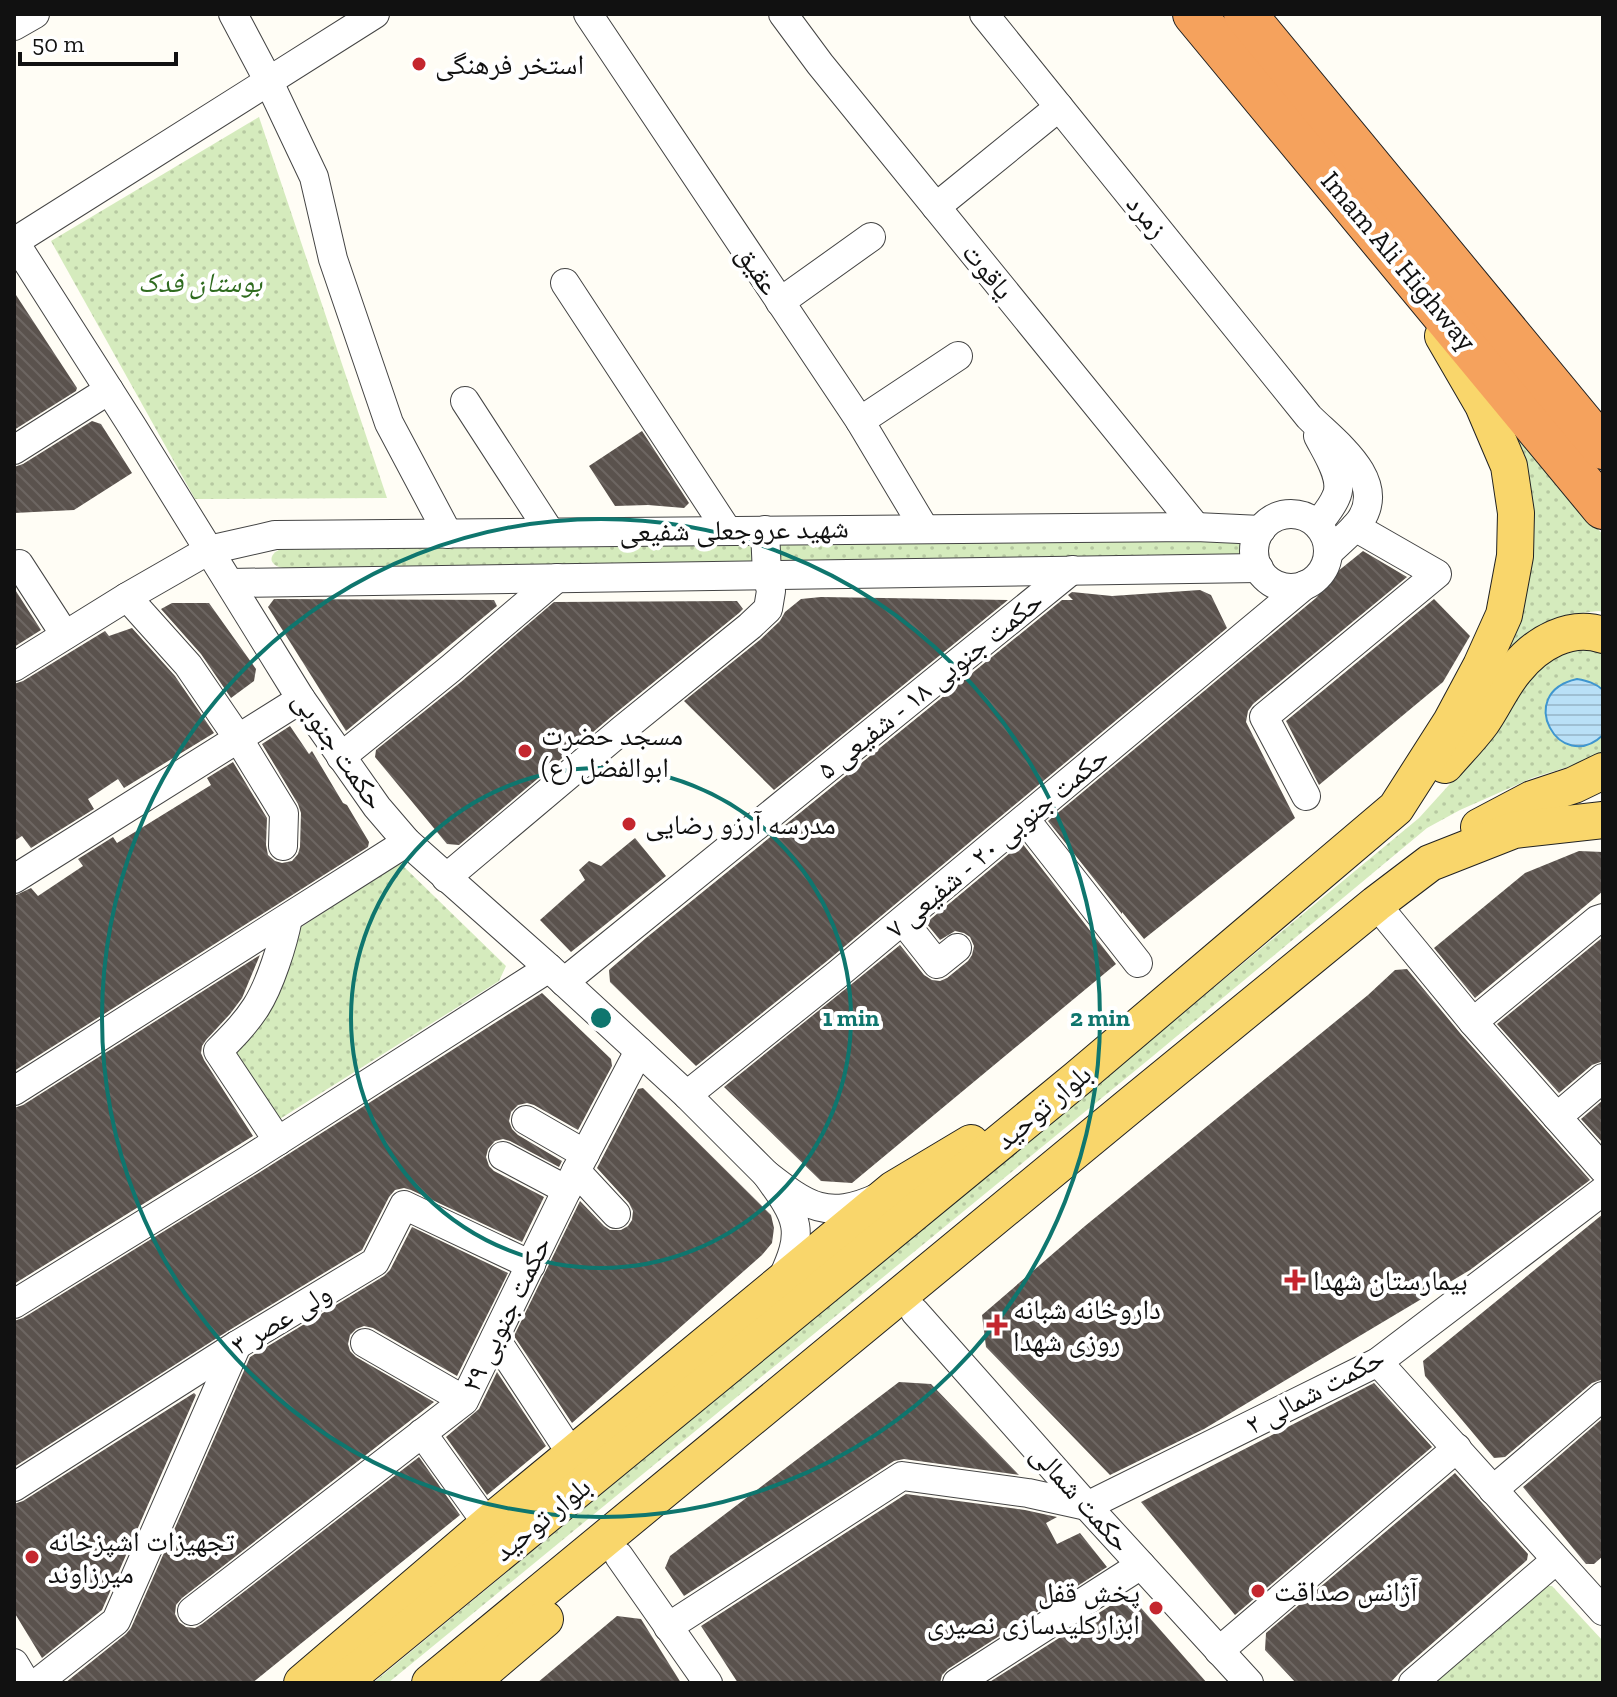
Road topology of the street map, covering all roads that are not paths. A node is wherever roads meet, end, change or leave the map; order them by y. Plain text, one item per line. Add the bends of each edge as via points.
1 (35, 14) edge
2 (233, 14) edge
3 (375, 14) edge
4 (588, 14) edge
5 (783, 14) edge
6 (984, 14) edge
7 (1194, 14) edge
8 (1245, 14) edge
9 (14, 26) edge
10 (268, 80) junction
11 (1059, 107) junction
12 (1348, 200) junction
13 (936, 207) junction
14 (871, 237) dead end
15 (14, 241) edge
16 (565, 283) dead end
17 (780, 302) junction
18 (958, 356) dead end
19 (109, 390) junction
20 (465, 401) dead end
21 (1309, 417) junction
22 (860, 421) junction
23 (1603, 448) edge
24 (14, 450) edge
25 (1603, 508) edge
26 (1318, 524) junction
27 (1196, 527) junction
28 (1355, 527) junction
29 (924, 528) junction
30 (727, 530) junction
31 (765, 530) junction
32 (1261, 530) junction
33 (550, 532) junction
34 (448, 534) junction
35 (275, 535) junction
36 (209, 550) junction
37 (1328, 553) junction
38 (19, 564) dead end
39 (1259, 568) junction
40 (1072, 570) junction
41 (767, 575) junction
42 (557, 578) junction
43 (230, 583) junction
44 (281, 583) junction
45 (1305, 585) junction
46 (127, 597) junction
47 (65, 635) junction
48 (1603, 635) edge
49 (14, 667) edge
50 (301, 699) junction
51 (238, 738) junction
52 (341, 757) junction
53 (1603, 771) edge
54 (1306, 796) dead end
55 (1396, 808) junction
56 (1025, 819) junction
57 (1603, 820) edge
58 (407, 842) junction
59 (283, 846) dead end
60 (1430, 863) junction
61 (446, 878) junction
62 (14, 879) edge
63 (1376, 904) junction
64 (288, 918) junction
65 (1603, 918) edge
66 (903, 921) junction
67 (957, 948) dead end
68 (1138, 963) dead end
69 (557, 975) junction
70 (1473, 1022) junction
71 (639, 1051) junction
72 (1078, 1078) junction
73 (1603, 1078) edge
74 (14, 1091) edge
75 (687, 1095) junction
76 (1557, 1117) junction
77 (526, 1120) dead end
78 (1108, 1124) junction
79 (278, 1141) junction
80 (503, 1156) dead end
81 (1603, 1169) edge
82 (576, 1172) junction
83 (766, 1174) junction
84 (894, 1189) junction
85 (1603, 1191) edge
86 (616, 1214) dead end
87 (531, 1265) junction
88 (780, 1284) junction
89 (14, 1304) edge
90 (915, 1312) junction
91 (495, 1338) junction
92 (365, 1343) dead end
93 (237, 1345) junction
94 (1378, 1362) junction
95 (176, 1384) junction
96 (1603, 1396) edge
97 (464, 1400) junction
98 (212, 1406) junction
99 (422, 1433) junction
100 (565, 1444) dead end
101 (1457, 1448) junction
102 (14, 1487) edge
103 (1493, 1490) junction
104 (1087, 1506) junction
105 (478, 1511) dead end
106 (619, 1556) junction
107 (1556, 1560) junction
108 (1141, 1565) junction
109 (1600, 1601) edge
110 (192, 1611) dead end
111 (668, 1627) junction
112 (1219, 1651) junction
113 (14, 1663) edge
114 (26, 1683) edge
115 (37, 1683) edge
116 (302, 1683) edge
117 (342, 1683) edge
118 (430, 1683) edge
119 (470, 1683) edge
120 (708, 1683) edge
121 (957, 1683) edge
122 (1249, 1683) edge
123 (1413, 1683) edge

1 - 9 street
2 - 10 street
3 - 10 street
4 - 17 street, عقیق
5 - 13 street, یاقوت
6 - 11 street, زمرد
7 - 12 highway, Imam Ali Highway
8 - 23 highway, Imam Ali Highway
10 - 15 street
10 - 34 street via 314,177 333,259 389,423
11 - 13 street
11 - 21 street, زمرد
12 - 25 highway, Imam Ali Highway
12 - 55 main road, بلوار توحید via 1450,346 1483,405 1509,466 1516,513 1515,556 1504,615 1451,722
13 - 27 street, یاقوت
14 - 17 street
15 - 19 street, حکمت جنوبی
16 - 30 street
17 - 22 street, عقیق
18 - 22 street
19 - 24 street
19 - 36 street, حکمت جنوبی
20 - 33 street
21 - 26 street, زمرد via 1338,482 1337,497
21 - 28 street, زمرد via 1363,474 1368,503
22 - 29 street, عقیق
26 - 32 street via 1284,514
26 - 37 street
27 - 29 street, شهید عروجعلی شفیعی
27 - 32 street, شهید عروجعلی شفیعی
28 - 37 street, زمرد
28 - 54 street via 1437,574 1264,717
29 - 31 street, شهید عروجعلی شفیعی
30 - 31 street, شهید عروجعلی شفیعی
30 - 33 street, شهید عروجعلی شفیعی
31 - 41 street
32 - 39 street via 1254,549
33 - 34 street, شهید عروجعلی شفیعی
34 - 35 street, شهید عروجعلی شفیعی
35 - 36 street, شهید عروجعلی شفیعی
35 - 44 street via 258,555 259,564
36 - 43 street, حکمت جنوبی
36 - 46 street, شهید عروجعلی شفیعی
37 - 45 street via 1323,569
38 - 47 street
39 - 40 street, شهید عروجعلی شفیعی
39 - 45 street via 1281,586
40 - 41 street, شهید عروجعلی شفیعی
40 - 69 street, حکمت جنوبی ۱۸ - شفیعی ۵
41 - 42 street, شهید عروجعلی شفیعی
41 - 61 street via 768,609 750,626
42 - 44 street, شهید عروجعلی شفیعی
42 - 52 street
43 - 44 street, شهید عروجعلی شفیعی
43 - 50 street, حکمت جنوبی
45 - 56 street, حکمت جنوبی ۲۰ - شفیعی ۷
46 - 47 street, شهید عروجعلی شفیعی
46 - 51 street via 188,665
47 - 49 street, شهید عروجعلی شفیعی
48 - 55 main road via 1589,630 1566,633 1541,645 1516,669 1442,769
50 - 51 street
50 - 52 street, حکمت جنوبی
51 - 59 street via 284,813
51 - 62 street
52 - 58 street, حکمت جنوبی
53 - 60 main road via 1480,826
55 - 72 main road, بلوار توحید
56 - 66 street, حکمت جنوبی ۲۰ - شفیعی ۷
56 - 68 street
57 - 60 main road, بلوار توحید via 1514,830
58 - 61 street, حکمت جنوبی
58 - 64 street
60 - 63 main road, بلوار توحید
61 - 69 street, حکمت جنوبی
63 - 70 street
63 - 78 main road, بلوار توحید
64 - 74 street
64 - 79 street via 258,1005 218,1051
65 - 70 street
66 - 67 street via 937,964
66 - 75 street, حکمت جنوبی ۲۰ - شفیعی ۷
69 - 71 street, حکمت جنوبی
69 - 79 street, حکمت جنوبی ۱۸ - شفیعی ۵
70 - 76 street
71 - 75 street, حکمت جنوبی
71 - 82 street, حکمت جنوبی ۲۹
72 - 84 main road
72 - 117 main road, بلوار توحید
73 - 76 street
75 - 83 street, حکمت جنوبی
76 - 81 street
77 - 82 street
78 - 90 main road via 982,1256
78 - 118 main road, بلوار توحید
79 - 89 street, حکمت جنوبی ۱۸ - شفیعی ۵
80 - 82 street
82 - 86 street
82 - 87 street, حکمت جنوبی ۲۹
83 - 84 street via 810,1205 834,1209 860,1206
83 - 88 street via 795,1219 792,1260
84 - 88 main road
85 - 94 street, حکمت شمالی ۲
87 - 91 street, حکمت جنوبی ۲۹
87 - 93 street, ولی عصر ۳ via 404,1205 375,1262
88 - 116 main road
90 - 104 street, حکمت شمالی
90 - 106 main road
91 - 97 street, حکمت جنوبی ۲۹
91 - 100 street
92 - 97 street
93 - 95 street, ولی عصر ۳
93 - 98 street
94 - 101 street
94 - 104 street, حکمت شمالی ۲
95 - 98 street via 202,1384
95 - 102 street, ولی عصر ۳
96 - 103 street
97 - 99 street, حکمت جنوبی ۲۹
98 - 115 street via 116,1621
99 - 105 street
99 - 110 street, حکمت جنوبی ۲۹
101 - 103 street
101 - 112 street
103 - 107 street
104 - 108 street, حکمت شمالی
104 - 111 street via 902,1476
106 - 111 street
106 - 119 main road
107 - 109 street
107 - 123 street
108 - 112 street, حکمت شمالی
108 - 121 street
111 - 120 street
112 - 122 street, حکمت شمالی
113 - 114 street

